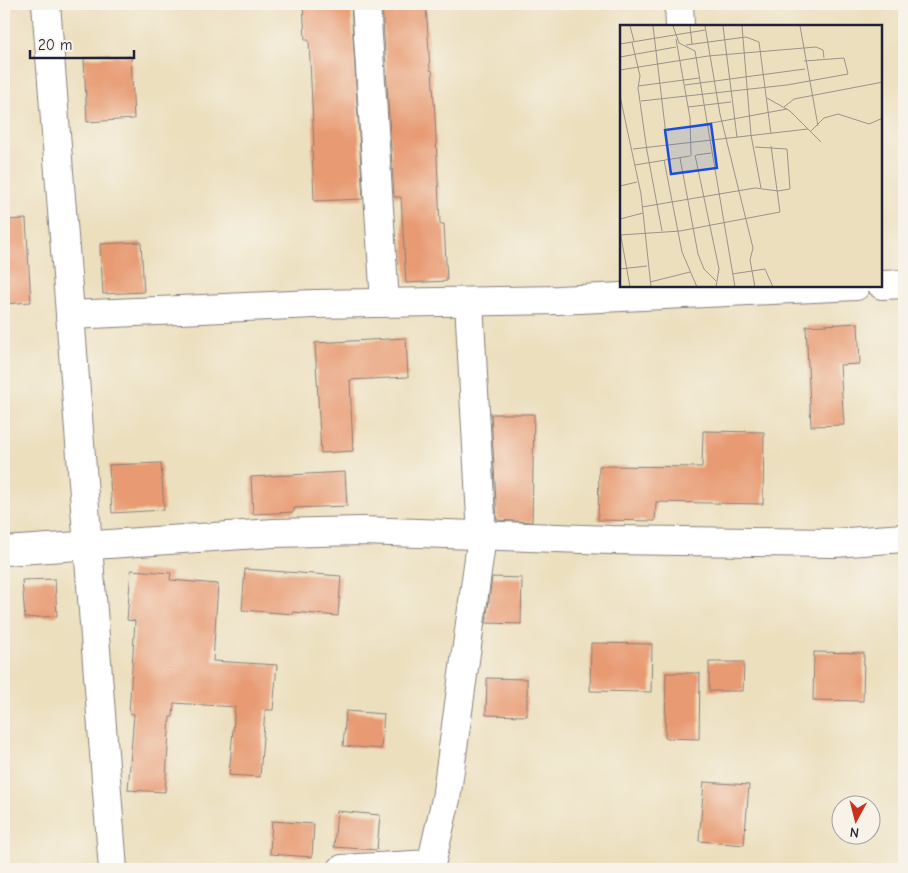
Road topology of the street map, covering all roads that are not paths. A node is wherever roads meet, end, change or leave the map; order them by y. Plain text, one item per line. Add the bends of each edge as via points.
1 (46, 4) edge
2 (366, 4) edge
3 (679, 4) edge
4 (680, 25) edge
5 (904, 284) edge
6 (883, 285) edge
7 (776, 288) edge
8 (695, 290) edge
9 (469, 302) junction
10 (385, 304) junction
11 (70, 316) junction
12 (482, 536) junction
13 (904, 538) edge
14 (88, 545) junction
15 (4, 551) edge
16 (430, 867) edge
17 (113, 869) edge
18 (342, 869) edge

1 - 11 street
2 - 10 street
3 - 4 street
5 - 6 street
7 - 8 street
8 - 9 street via 558,300
9 - 10 street
9 - 12 street
10 - 11 street via 314,304
11 - 14 street
12 - 13 street via 834,543
12 - 14 street via 363,531
12 - 16 street via 446,799
14 - 15 street
14 - 17 street
16 - 18 street

